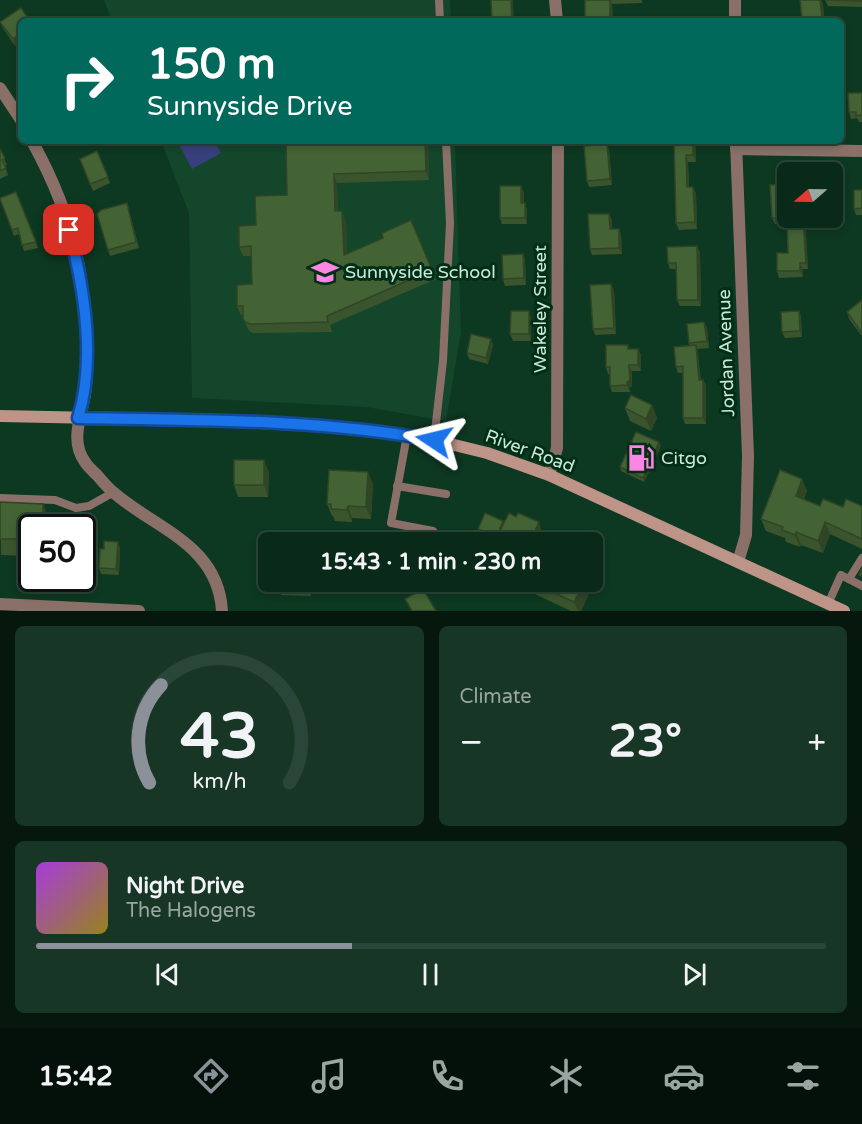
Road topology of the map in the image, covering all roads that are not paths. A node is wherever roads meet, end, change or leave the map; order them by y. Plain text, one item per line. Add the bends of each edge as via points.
1 (439, 0) edge
2 (555, 0) edge
3 (735, 0) edge
4 (440, 18) edge
5 (556, 18) edge
6 (735, 18) edge
7 (0, 88) edge
8 (18, 115) edge
9 (34, 144) edge
10 (446, 144) edge
11 (558, 144) edge
12 (736, 145) edge
13 (862, 152) edge
14 (0, 416) edge
15 (78, 418) junction
16 (407, 435) junction
17 (434, 440) junction
18 (549, 475) junction
19 (397, 486) junction
20 (114, 492) junction
21 (446, 494) dead end
22 (0, 498) edge
23 (433, 531) dead end
24 (862, 558) edge
25 (738, 562) junction
26 (849, 579) junction
27 (862, 586) edge
28 (0, 604) edge
29 (828, 604) junction
30 (139, 611) edge
31 (222, 611) edge
32 (844, 611) edge

1 - 4 lane
2 - 5 street
3 - 6 street
7 - 8 street
9 - 15 street via 69,230 80,273 87,348 86,389
10 - 17 lane via 450,223 443,361
11 - 18 street, Wakeley Street via 557,448
12 - 13 street
12 - 25 street, Jordan Avenue via 748,456 746,535
14 - 15 main road, River Road
15 - 16 main road, River Road via 320,426
15 - 20 street via 84,461
16 - 17 main road, River Road
16 - 19 lane
17 - 18 main road, River Road
18 - 25 main road, River Road
19 - 21 lane
19 - 23 lane via 391,523
20 - 22 lane via 89,506 76,508 55,500
20 - 31 street via 181,538 198,555 217,584
24 - 26 lane
25 - 29 main road, River Road
26 - 27 lane
26 - 29 lane via 841,575
28 - 30 street
29 - 32 main road, River Road

